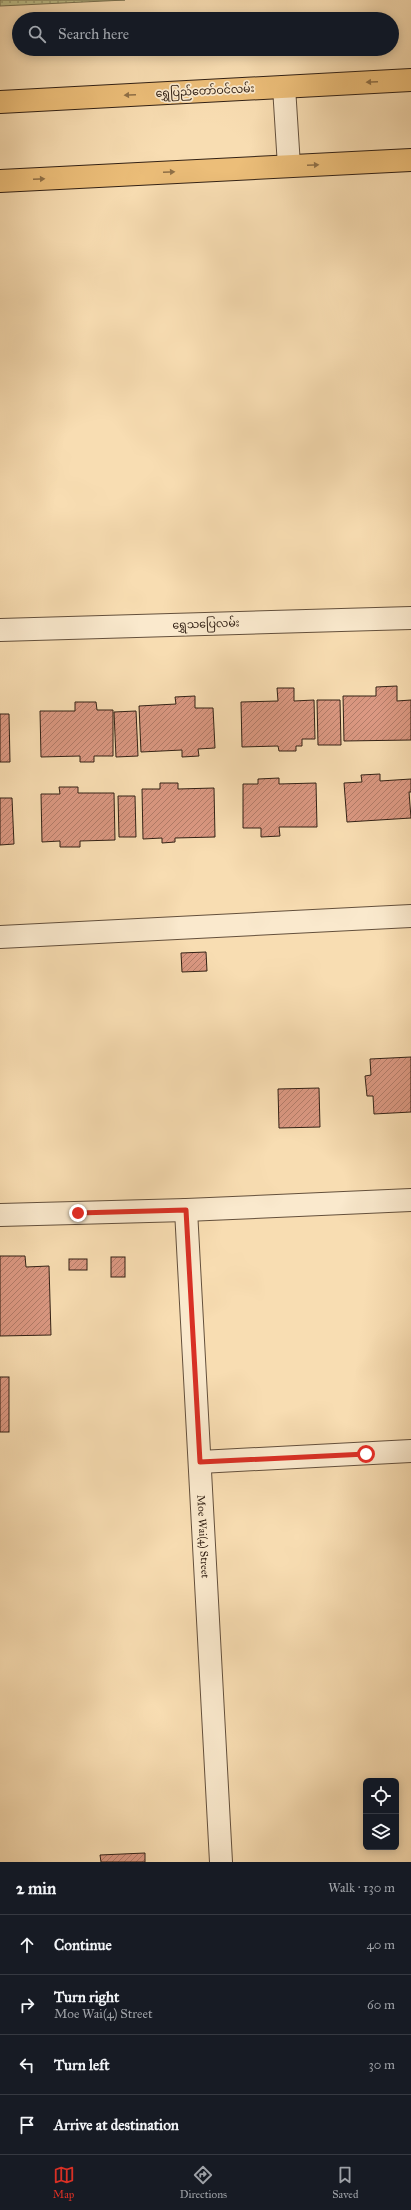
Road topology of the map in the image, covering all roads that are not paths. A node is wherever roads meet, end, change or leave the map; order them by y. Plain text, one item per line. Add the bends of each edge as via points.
1 (411, 80) edge
2 (284, 87) junction
3 (0, 102) edge
4 (411, 160) edge
5 (289, 166) junction
6 (0, 181) edge
7 (411, 618) edge
8 (0, 630) edge
9 (411, 916) edge
10 (0, 937) edge
11 (411, 1200) edge
12 (186, 1210) junction
13 (0, 1215) edge
14 (411, 1451) edge
15 (200, 1462) junction
16 (221, 1862) edge

1 -> 2 main road, ရွှေပြည်တော်ဝင်လမ်း
2 -> 3 main road, ရွှေပြည်တော်ဝင်လမ်း
2 - 5 street
5 -> 4 main road
6 -> 5 main road
7 - 8 street, ရွှေသပြေလမ်း
9 - 10 street
11 - 12 street
12 - 13 street
12 - 15 street, Moe Wai(4) Street
14 - 15 street
15 - 16 street, Moe Wai(4) Street

